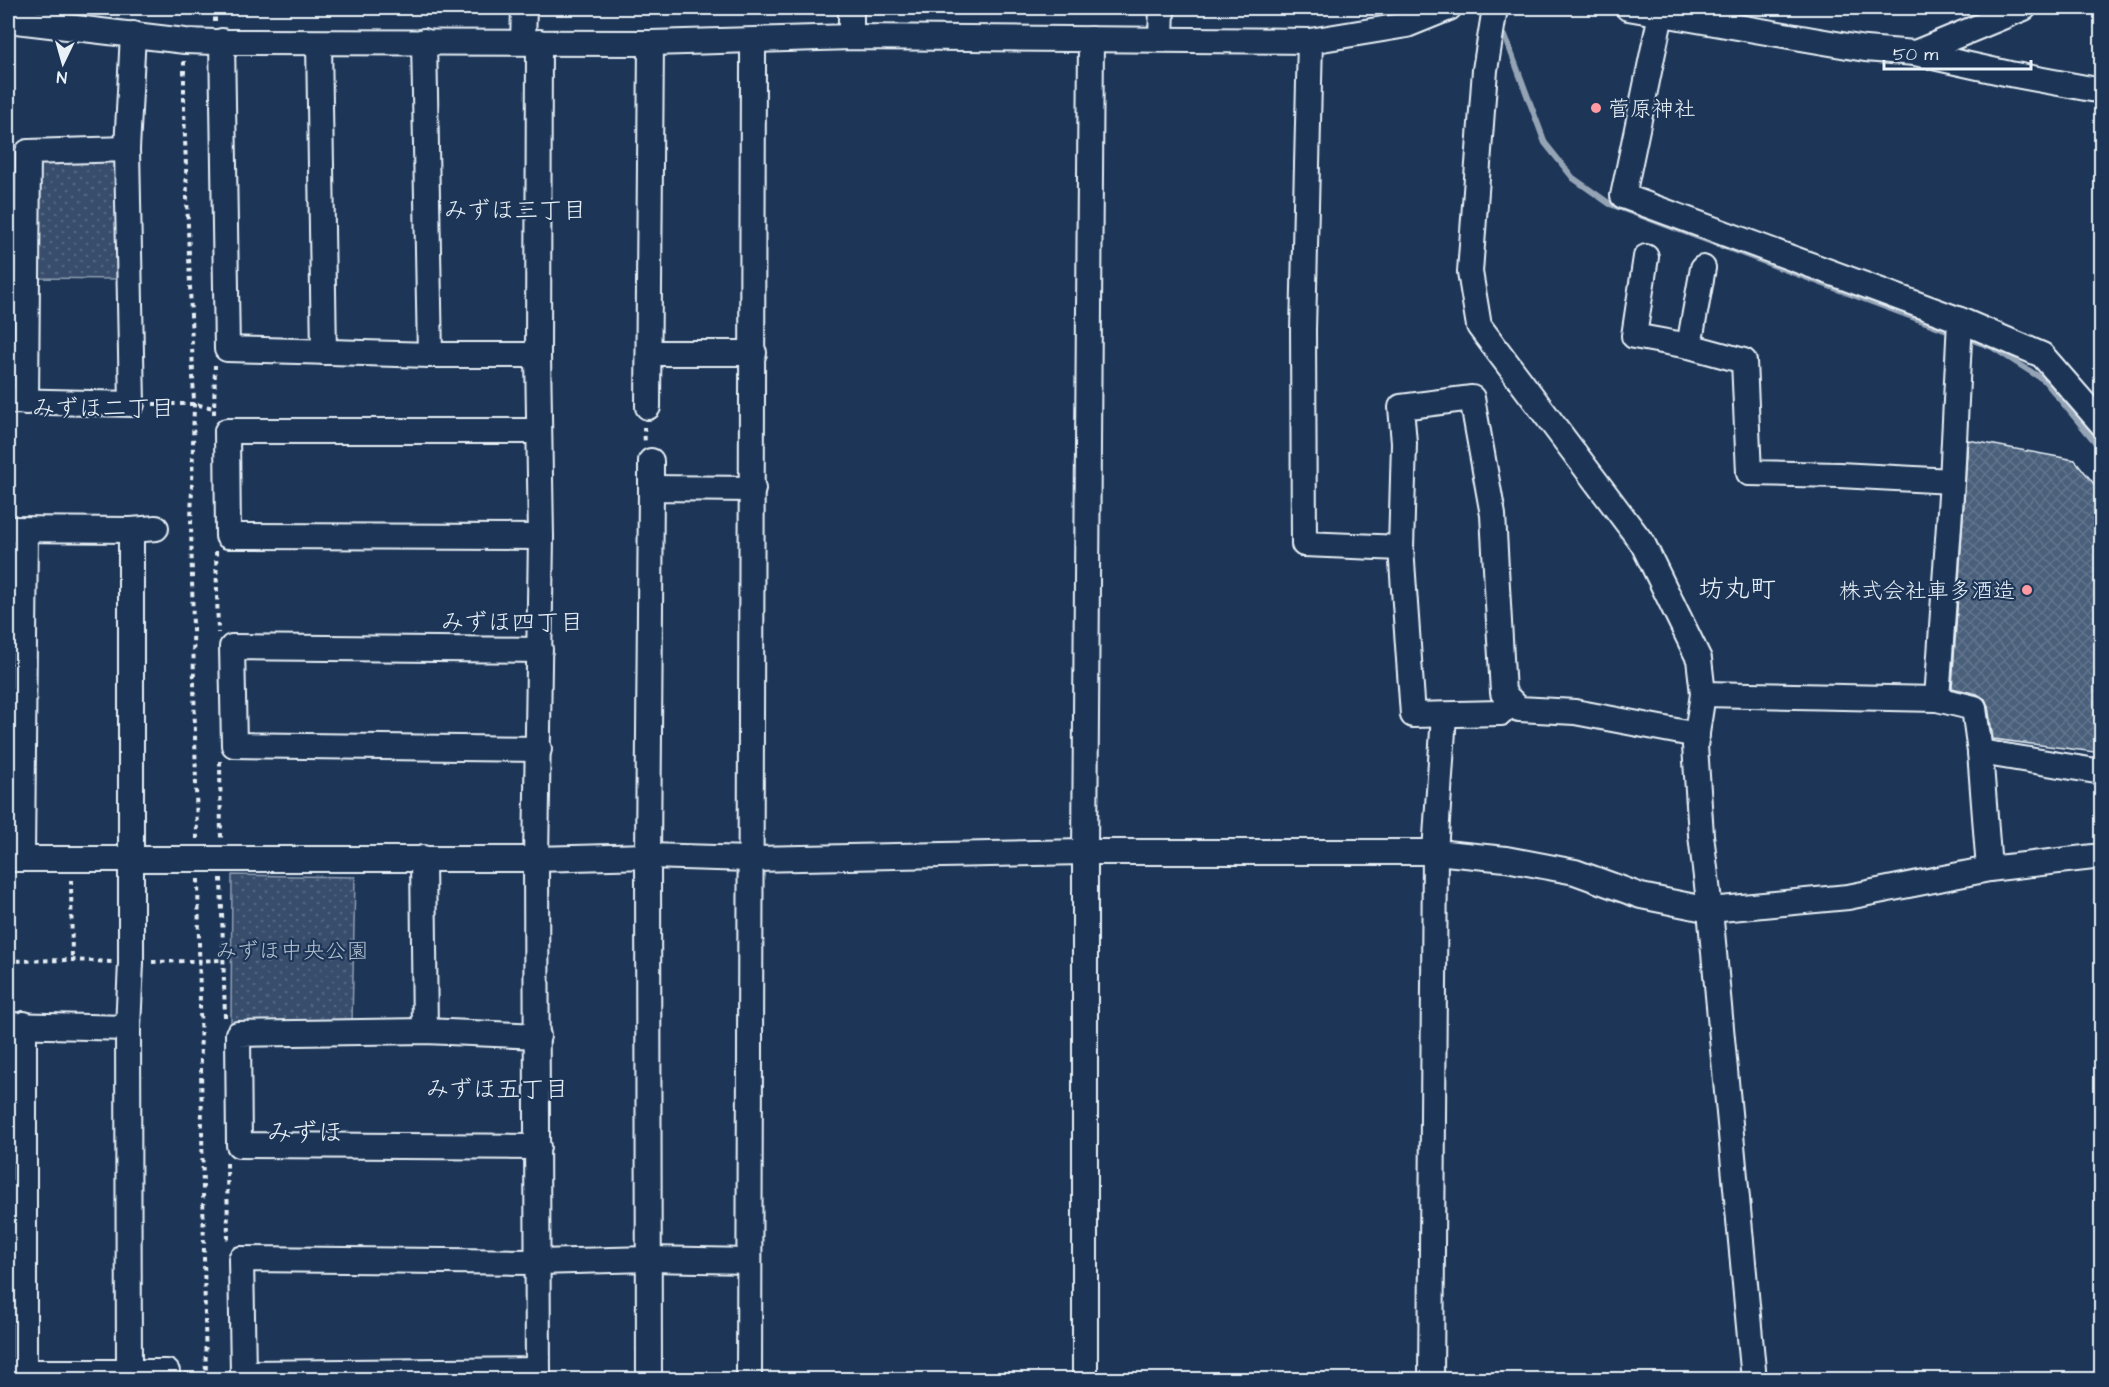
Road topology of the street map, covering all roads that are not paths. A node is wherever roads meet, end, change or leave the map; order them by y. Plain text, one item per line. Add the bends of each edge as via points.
1 (524, 8) edge
2 (851, 8) edge
3 (1162, 8) edge
4 (1449, 8) edge
5 (1495, 8) edge
6 (1628, 8) edge
7 (2025, 8) edge
8 (1660, 14) junction
9 (1981, 16) edge
10 (8, 20) edge
11 (133, 34) junction
12 (851, 37) junction
13 (1161, 38) junction
14 (1091, 39) junction
15 (222, 41) junction
16 (424, 41) junction
17 (753, 41) junction
18 (1310, 41) junction
19 (531, 42) junction
20 (319, 43) junction
21 (651, 43) junction
22 (1915, 53) junction
23 (2102, 91) edge
24 (127, 149) junction
25 (1646, 257) dead end
26 (1703, 268) dead end
27 (1959, 330) junction
28 (1689, 346) junction
29 (324, 352) junction
30 (649, 353) junction
31 (754, 353) junction
32 (430, 355) junction
33 (538, 355) junction
34 (16, 402) edge
35 (648, 407) road end
36 (2102, 424) edge
37 (538, 431) junction
38 (651, 461) road end
39 (1952, 481) junction
40 (651, 488) junction
41 (753, 489) junction
42 (156, 528) dead end
43 (16, 529) edge
44 (131, 530) junction
45 (541, 537) junction
46 (1401, 548) junction
47 (540, 650) junction
48 (1703, 694) junction
49 (1937, 699) junction
50 (1512, 702) junction
51 (1444, 715) junction
52 (1697, 735) junction
53 (539, 749) junction
54 (1980, 752) junction
55 (2102, 772) edge
56 (1085, 852) junction
57 (1435, 852) junction
58 (648, 856) junction
59 (2102, 856) edge
60 (15, 858) edge
61 (423, 858) junction
62 (131, 859) junction
63 (536, 859) junction
64 (750, 859) junction
65 (1989, 869) junction
66 (1710, 910) junction
67 (16, 1024) edge
68 (129, 1028) junction
69 (425, 1031) junction
70 (537, 1036) junction
71 (538, 1147) junction
72 (649, 1259) junction
73 (749, 1261) junction
74 (538, 1262) junction
75 (129, 1370) junction
76 (16, 1372) edge
77 (166, 1372) dead end
78 (538, 1375) edge
79 (649, 1380) edge
80 (749, 1380) edge
81 (1085, 1380) edge
82 (1431, 1380) edge
83 (1754, 1380) edge

1 - 19 street
2 - 12 street
3 - 13 street
4 - 18 street via 1407,25
5 - 48 street via 1485,70 1470,272 1479,326 1643,544 1699,659
6 - 8 street
7 - 9 street
8 - 22 street via 1865,49
8 - 27 street via 1623,196
9 - 22 street
10 - 11 street
11 - 15 street
11 - 24 street
12 - 14 street
12 - 17 street
13 - 14 street
13 - 18 street
14 - 56 street
15 - 20 street
15 - 29 street via 227,349
16 - 19 street
16 - 20 street
16 - 32 street
17 - 21 street
17 - 31 street
18 - 46 street via 1304,544
19 - 21 street
19 - 33 street
20 - 29 street
21 - 30 street
22 - 23 street
24 - 34 street via 28,152
24 - 34 street via 132,404
25 - 28 street via 1634,336
26 - 28 street
27 - 36 street via 2042,356
27 - 39 street
28 - 39 street via 1744,361 1749,473
29 - 32 street
30 - 31 street
30 - 35 street
31 - 41 street
32 - 33 street
33 - 37 street
37 - 45 street
37 - 45 street via 226,431 228,536
38 - 40 street
39 - 49 street
40 - 41 street
40 - 58 street
41 - 64 street
42 - 44 street
43 - 44 street
43 - 60 street
44 - 62 street
45 - 47 street
46 - 50 street via 1401,407 1472,398 1493,515 1503,693
46 - 51 street via 1413,715
47 - 53 street
47 - 53 street via 232,647 234,745
48 - 49 street
48 - 52 street
49 - 54 street via 1974,708
50 - 51 street via 1501,714
50 - 52 street via 1519,709 1575,712
51 - 57 street
52 - 66 street via 1701,835
53 - 63 street
54 - 55 street
54 - 65 street
56 - 57 street
56 - 64 street
56 - 81 street
57 - 66 street via 1506,859 1575,872 1641,896
57 - 82 street
58 - 63 street
58 - 64 street
58 - 72 street
59 - 65 street
60 - 62 street
61 - 62 street
61 - 63 street
61 - 69 street
62 - 68 street
63 - 70 street
64 - 73 street
65 - 66 street via 1848,897
66 - 83 street
67 - 68 street
67 - 76 street
68 - 75 street
69 - 70 street
69 - 71 street via 238,1034 239,1145
70 - 71 street
71 - 74 street
72 - 73 street
72 - 74 street
72 - 79 street
73 - 80 street
74 - 78 street
74 - 78 street via 241,1259 243,1373
75 - 76 street
75 - 77 street

